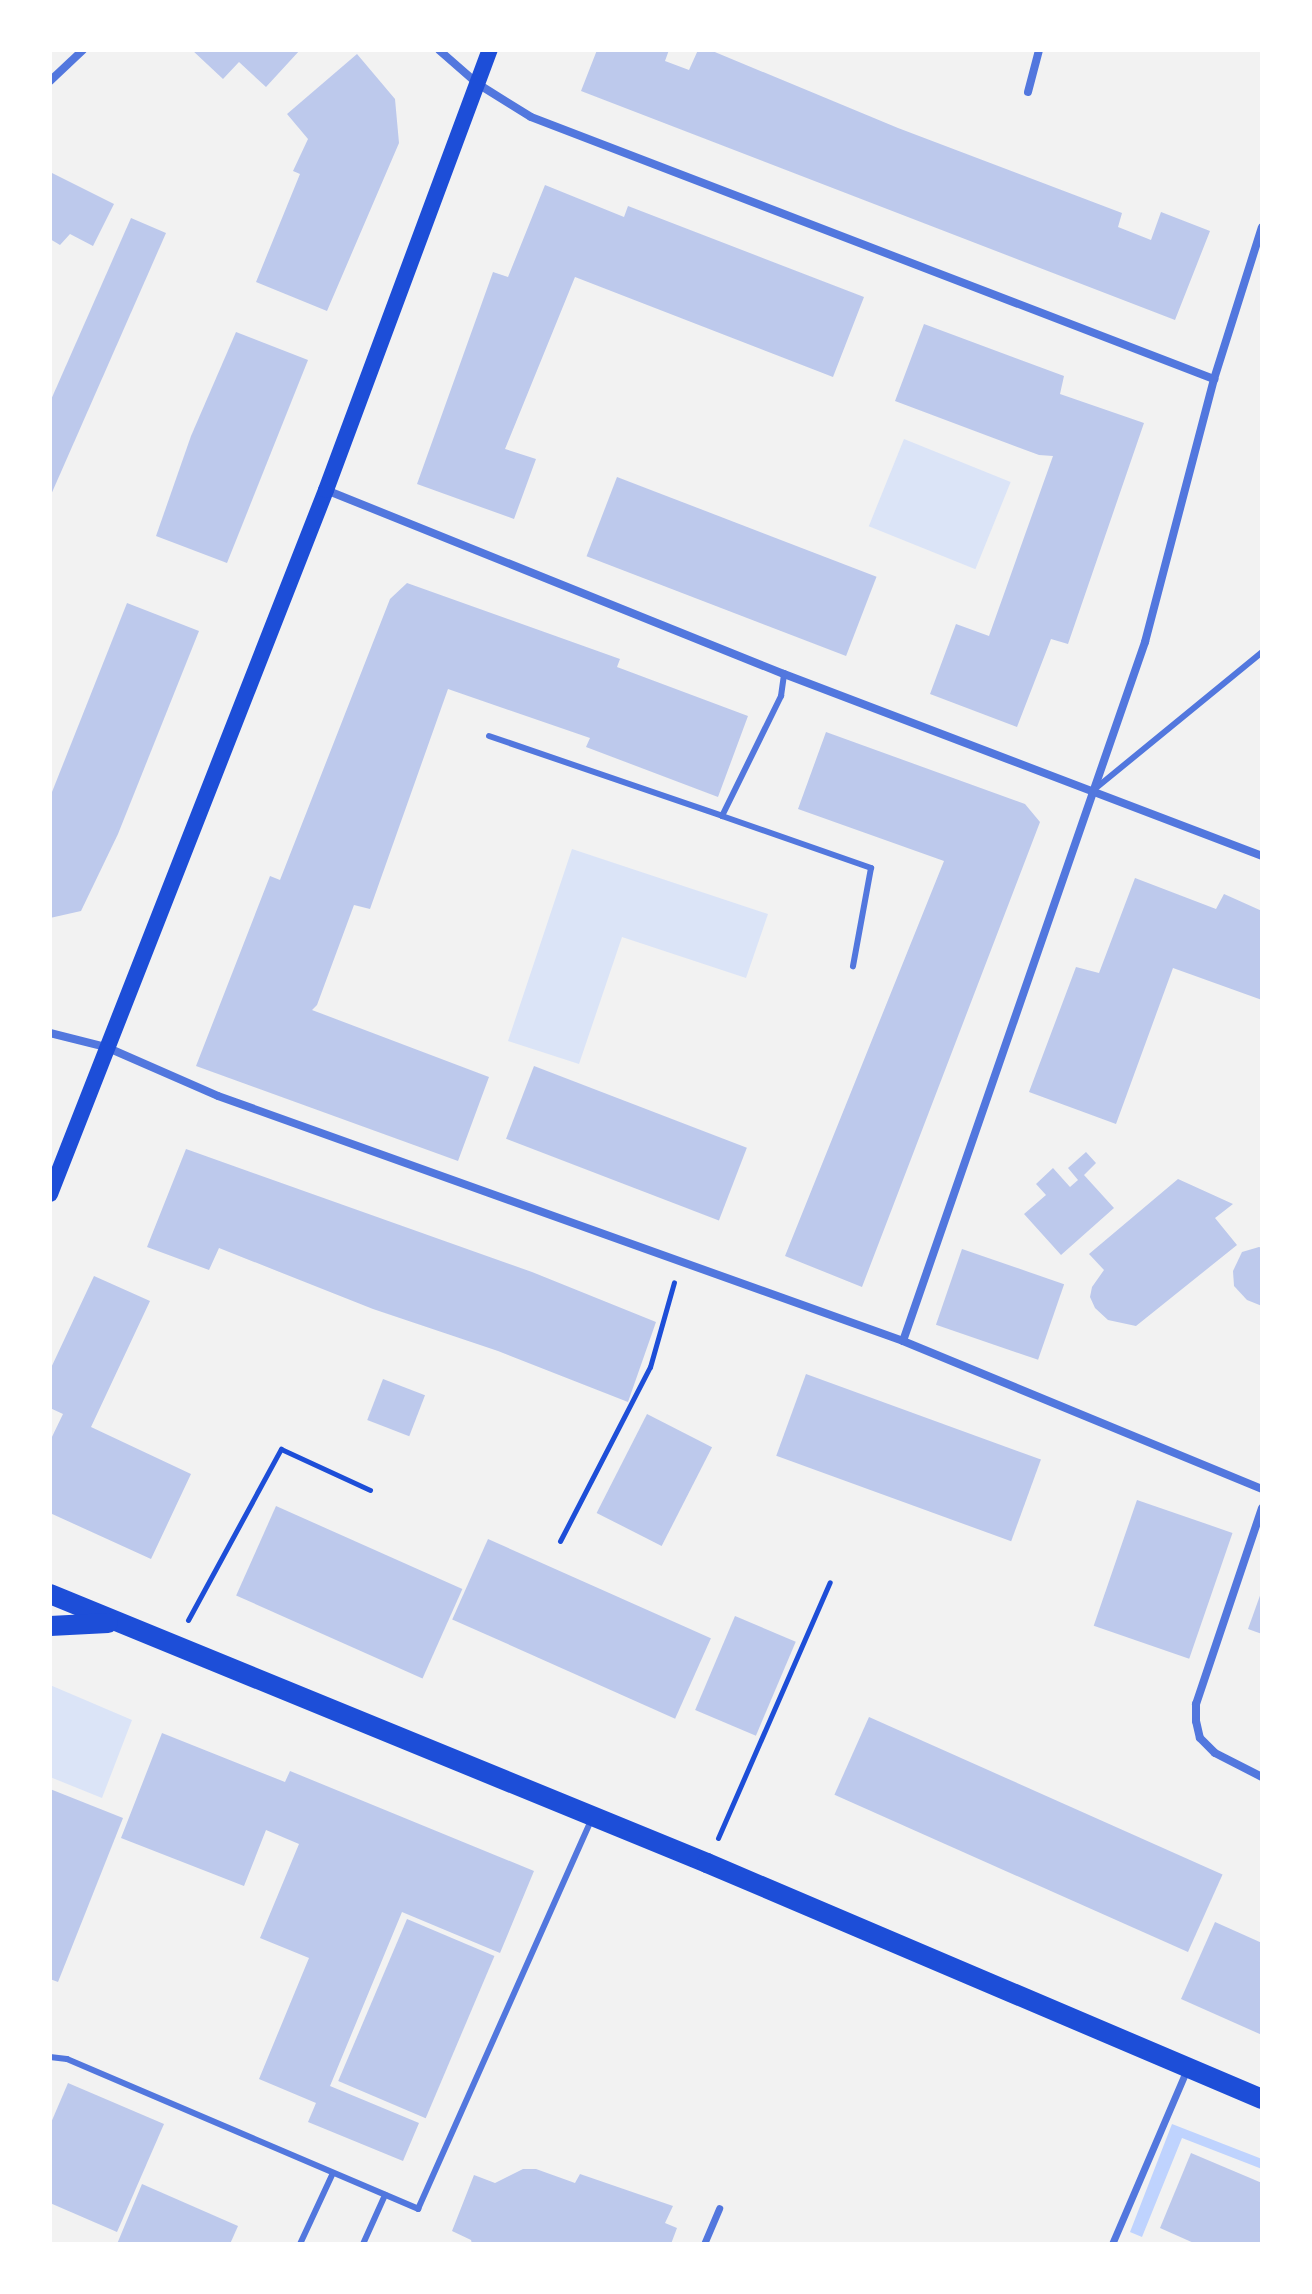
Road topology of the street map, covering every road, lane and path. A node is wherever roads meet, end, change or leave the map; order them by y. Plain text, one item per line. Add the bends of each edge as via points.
1 (83, 50) edge
2 (439, 50) edge
3 (490, 50) edge
4 (1039, 50) edge
5 (50, 81) edge
6 (478, 84) junction
7 (1028, 92) dead end
8 (1262, 227) edge
9 (1214, 379) junction
10 (326, 490) junction
11 (1262, 652) edge
12 (784, 674) junction
13 (489, 736) dead end
14 (1090, 793) junction
15 (722, 816) junction
16 (1262, 856) edge
17 (853, 966) dead end
18 (50, 1033) edge
19 (106, 1047) junction
20 (50, 1194) edge
21 (680, 1262) junction
22 (903, 1341) junction
23 (1262, 1489) edge
24 (370, 1490) dead end
25 (1262, 1508) edge
26 (560, 1541) dead end
27 (830, 1582) dead end
28 (50, 1594) edge
29 (116, 1622) junction
30 (50, 1626) edge
31 (174, 1646) junction
32 (1262, 1777) edge
33 (593, 1816) junction
34 (707, 1863) junction
35 (50, 2057) edge
36 (1187, 2069) junction
37 (1262, 2099) edge
38 (333, 2173) junction
39 (385, 2195) junction
40 (719, 2208) dead end
41 (300, 2244) edge
42 (363, 2244) edge
43 (704, 2244) edge
44 (1112, 2244) edge

1 - 5 street
2 - 6 street
3 - 6 main road
4 - 7 street
6 - 9 street via 531,117
6 - 10 main road
8 - 9 street
9 - 14 street via 1145,642
10 - 12 street
10 - 19 main road
11 - 14 lane
12 - 14 street
12 - 15 lane via 781,696
13 - 15 lane
14 - 16 street
14 - 22 street
15 - 17 lane via 871,868
18 - 19 street
19 - 20 main road
19 - 21 street via 218,1096
21 - 22 street
21 - 26 path via 650,1367
22 - 23 street
24 - 31 path via 281,1449
25 - 32 street via 1196,1704 1200,1738 1228,1762
27 - 34 path
28 - 29 main road
29 - 30 main road
29 - 31 main road
31 - 33 main road
33 - 34 main road
33 - 39 lane via 418,2209
34 - 36 main road
35 - 38 lane via 67,2059
36 - 37 main road
36 - 44 street
38 - 39 lane
38 - 41 lane
39 - 42 lane
40 - 43 street

